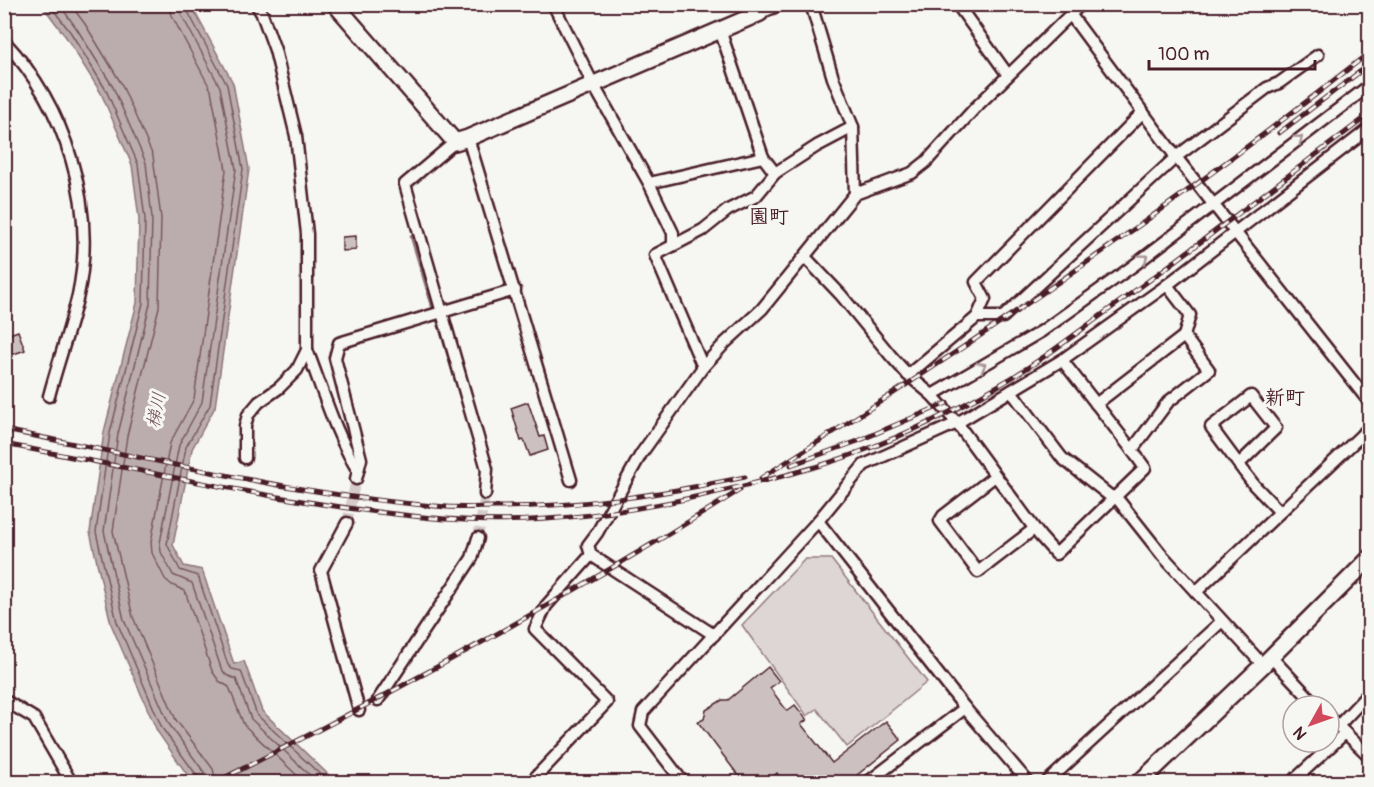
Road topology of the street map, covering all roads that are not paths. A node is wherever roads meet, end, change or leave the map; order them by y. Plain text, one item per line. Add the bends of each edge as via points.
1 (256, 4) edge
2 (335, 4) edge
3 (553, 4) edge
4 (783, 4) edge
5 (811, 4) edge
6 (957, 4) edge
7 (1081, 4) edge
8 (758, 9) edge
9 (1070, 14) junction
10 (720, 30) junction
11 (4, 41) edge
12 (1318, 55) dead end
13 (1008, 75) junction
14 (593, 84) junction
15 (1370, 85) edge
16 (1143, 112) junction
17 (853, 127) junction
18 (1369, 130) edge
19 (461, 140) junction
20 (764, 157) junction
21 (1176, 157) junction
22 (775, 173) junction
23 (649, 183) junction
24 (855, 194) junction
25 (1214, 204) junction
26 (1235, 231) junction
27 (673, 244) junction
28 (805, 257) junction
29 (1167, 285) junction
30 (515, 290) junction
31 (443, 312) junction
32 (977, 317) junction
33 (1184, 336) junction
34 (307, 350) junction
35 (1062, 360) junction
36 (703, 367) junction
37 (908, 375) junction
38 (1011, 391) junction
39 (932, 395) junction
40 (49, 396) dead end
41 (1370, 403) edge
42 (1096, 404) junction
43 (957, 423) junction
44 (1370, 427) edge
45 (1131, 450) junction
46 (245, 458) dead end
47 (1239, 464) junction
48 (995, 476) junction
49 (571, 480) dead end
50 (485, 494) tunnel mouth
51 (1116, 496) junction
52 (1280, 512) junction
53 (818, 521) junction
54 (347, 523) tunnel mouth
55 (1034, 529) junction
56 (478, 538) tunnel mouth
57 (591, 555) junction
58 (1370, 558) edge
59 (1196, 592) junction
60 (1221, 621) junction
61 (714, 635) junction
62 (1267, 661) junction
63 (1370, 692) edge
64 (1304, 694) edge
65 (4, 700) edge
66 (378, 700) dead end
67 (965, 708) junction
68 (359, 710) dead end
69 (1341, 729) joint
70 (1318, 754) edge
71 (1370, 757) edge
72 (71, 783) edge
73 (531, 783) edge
74 (683, 783) edge
75 (868, 783) edge
76 (1028, 783) edge
77 (1047, 783) edge
78 (1140, 783) edge
79 (1292, 783) edge

1 - 34 street via 275,50 296,136 307,234
2 - 19 street
3 - 14 street
4 - 8 street
5 - 17 street via 833,78
6 - 13 street
7 - 9 street
8 - 10 street
9 - 13 street
9 - 16 street
10 - 14 street
10 - 20 street
11 - 40 street via 35,81 55,116 77,183 82,224 78,295
12 - 21 street
13 - 24 street via 912,173
14 - 19 street
14 - 23 street
25 -> 15 street
16 - 21 street
16 - 32 street via 976,282 985,299
17 - 22 street
17 - 24 street
18 - 26 street
19 - 30 street
19 - 31 street via 405,184
20 - 22 street
20 - 23 street
21 - 25 street
21 - 32 street via 1003,317
22 - 27 street via 756,196
23 - 27 street via 673,233
24 - 28 street
25 - 26 street
39 -> 25 street via 1042,331
26 - 29 street
26 - 41 street
27 - 36 street via 655,255
28 - 36 street via 762,309
28 - 37 street
29 - 33 street via 1190,315
29 - 35 street
30 - 31 street
30 - 49 street
31 - 34 street via 339,343 335,358 361,459 357,475
31 - 50 street via 487,469
32 - 37 street
33 - 42 street
33 - 45 street via 1209,370 1168,402
34 - 46 street via 297,370 248,415
35 - 38 street
35 - 42 street
36 - 57 street via 641,454 588,545
37 - 39 street
38 - 43 street
38 - 51 street via 1062,458 1110,496
39 - 43 street
42 - 45 street
43 - 48 street
43 - 53 street via 864,465
44 - 52 street
45 - 51 street via 1145,468
47 - 47 street via 1211,427 1251,396 1276,428
47 - 52 street
48 - 55 street
48 - 55 street via 940,521 978,572
51 - 55 street via 1056,554
51 - 59 street
52 - 59 street
53 - 61 street
53 - 67 street
54 - 68 street via 321,571
56 - 66 street via 472,558
57 - 61 street
57 - 73 street via 546,606 535,629 607,702
58 - 62 street
59 - 60 street
60 - 62 street
60 - 77 street
61 - 74 street via 643,712 640,726
62 - 64 street
62 - 78 street
63 - 69 street
65 - 72 street via 34,718
67 - 75 street
67 - 76 street
69 - 71 street
70 - 79 street

